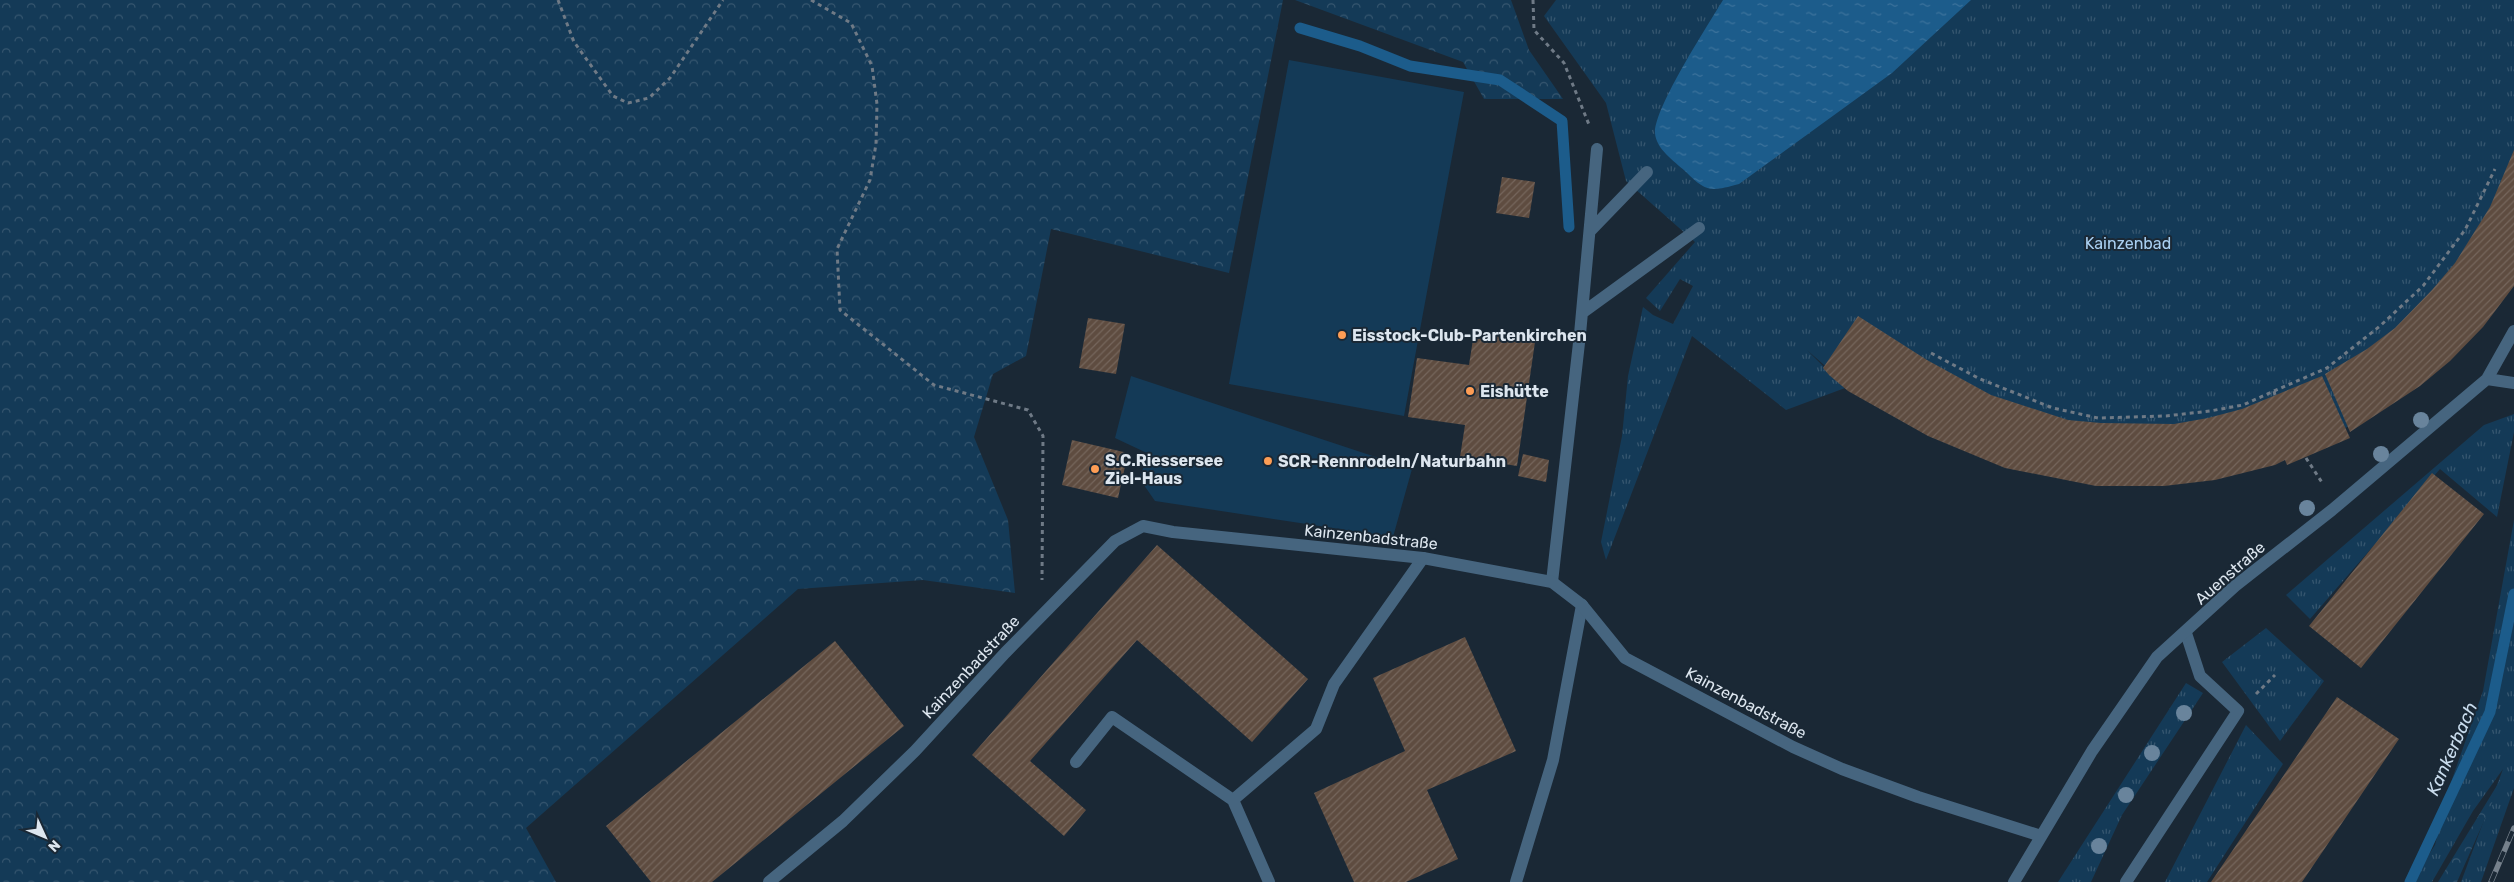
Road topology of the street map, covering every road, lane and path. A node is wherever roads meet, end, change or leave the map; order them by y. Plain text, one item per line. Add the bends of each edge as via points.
1 (558, 0) edge
2 (723, 0) edge
3 (811, 0) edge
4 (1533, 0) edge
5 (1597, 149) joint
6 (2495, 170) dead end
7 (1646, 172) dead end
8 (1699, 228) dead end
9 (1590, 231) junction
10 (1582, 313) junction
11 (2514, 330) edge
12 (1931, 353) dead end
13 (2487, 379) junction
14 (2514, 384) edge
15 (2274, 391) junction
16 (2275, 395) dead end
17 (2306, 458) dead end
18 (2338, 506) junction
19 (1423, 558) junction
20 (1552, 582) junction
21 (1582, 604) junction
22 (1042, 616) junction
23 (2186, 633) junction
24 (1076, 762) dead end
25 (1233, 800) junction
26 (2041, 836) junction
27 (769, 882) edge
28 (1269, 882) edge
29 (1516, 882) edge
30 (2014, 882) edge
31 (2126, 882) edge

1 - 2 path via 574,42 613,96 628,103 649,98 670,78
3 - 22 path via 851,23 872,66 877,104 876,144 870,180 837,249 840,310 934,385 1028,410 1043,436
4 - 5 path via 1534,30 1564,63 1584,106
5 - 9 street
6 - 15 path via 2465,230 2423,286 2327,368
7 - 9 street
8 - 10 street
9 - 10 street
10 - 20 street
11 - 13 street, Auenstraße
12 - 15 path via 1980,379 2052,408 2098,418 2210,411 2243,405
13 - 14 street
13 - 18 street, Auenstraße
15 - 16 path
17 - 18 path
18 - 23 street, Auenstraße via 2235,586
19 - 20 street, Kainzenbadstraße
19 - 22 street, Kainzenbadstraße via 1173,532 1143,526 1115,541
19 - 25 street via 1334,684 1316,728
20 - 21 street, Kainzenbadstraße
21 - 26 street, Kainzenbadstraße via 1625,658 1793,747 1909,794
21 - 29 street via 1553,760
22 - 27 street, Kainzenbadstraße via 915,751 843,821
23 - 26 street, Auenstraße via 2157,657 2126,700
23 - 31 street via 2200,676 2238,712
24 - 25 street via 1112,717
25 - 28 street
26 - 30 street, Auenstraße

